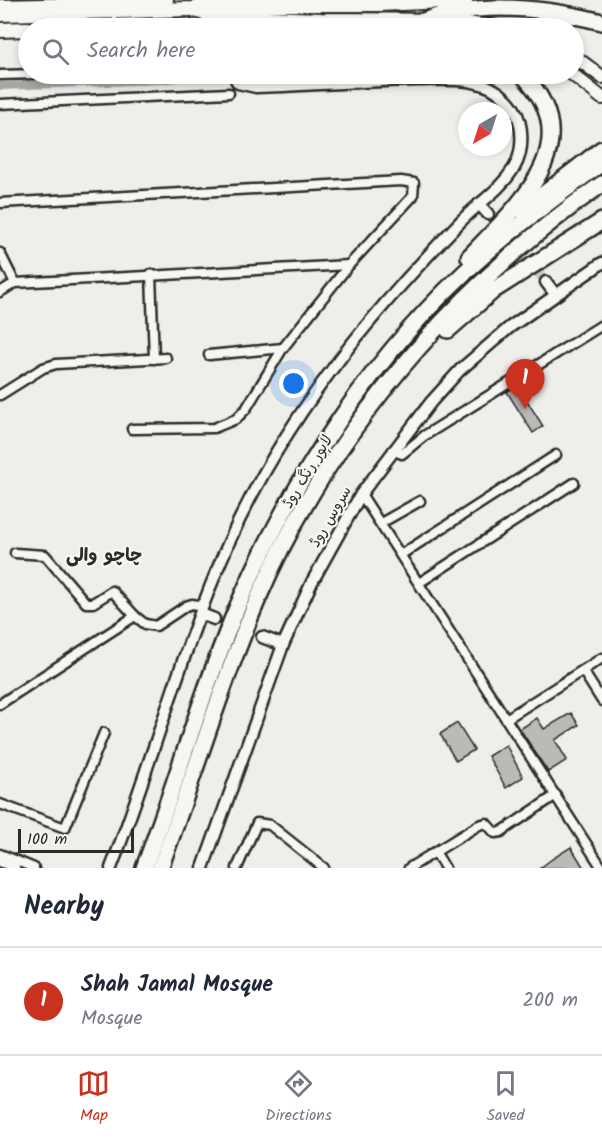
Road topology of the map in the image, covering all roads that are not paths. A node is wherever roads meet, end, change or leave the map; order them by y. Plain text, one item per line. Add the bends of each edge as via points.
1 (169, 0) edge
2 (465, 0) edge
3 (275, 2) edge
4 (0, 4) edge
5 (219, 5) edge
6 (0, 14) edge
7 (307, 18) edge
8 (431, 18) edge
9 (473, 18) edge
10 (541, 18) edge
11 (595, 20) edge
12 (18, 29) edge
13 (0, 30) edge
14 (584, 64) edge
15 (18, 74) edge
16 (0, 75) edge
17 (602, 77) edge
18 (243, 84) edge
19 (337, 84) edge
20 (482, 84) edge
21 (530, 84) edge
22 (584, 84) edge
23 (229, 93) dead end
24 (602, 98) edge
25 (0, 104) edge
26 (602, 149) edge
27 (602, 163) edge
28 (602, 184) edge
29 (0, 203) edge
30 (480, 204) junction
31 (494, 220) junction
32 (602, 221) edge
33 (0, 253) edge
34 (602, 263) edge
35 (349, 265) junction
36 (151, 274) junction
37 (546, 282) tunnel mouth
38 (15, 283) junction
39 (0, 292) edge
40 (444, 293) junction
41 (555, 294) junction
42 (602, 326) edge
43 (283, 348) junction
44 (208, 355) dead end
45 (166, 358) dead end
46 (154, 359) junction
47 (383, 393) junction
48 (0, 395) edge
49 (132, 429) dead end
50 (393, 450) junction
51 (556, 455) dead end
52 (574, 483) dead end
53 (362, 494) junction
54 (420, 501) dead end
55 (381, 523) junction
56 (15, 553) dead end
57 (402, 554) junction
58 (419, 583) junction
59 (202, 610) junction
60 (135, 616) junction
61 (214, 619) tunnel mouth
62 (262, 637) tunnel mouth
63 (283, 645) junction
64 (602, 658) edge
65 (583, 671) junction
66 (2, 699) edge
67 (602, 701) edge
68 (506, 719) junction
69 (104, 733) dead end
70 (556, 795) junction
71 (0, 804) edge
72 (436, 853) junction
73 (0, 854) edge
74 (0, 862) edge
75 (15, 868) edge
76 (34, 868) edge
77 (111, 868) edge
78 (144, 868) edge
79 (160, 868) edge
80 (203, 868) edge
81 (237, 868) edge
82 (324, 868) edge
83 (409, 868) edge
84 (445, 868) edge
85 (602, 868) edge

1 - 4 street
2 - 3 main road via 380,4
3 - 5 main road
5 - 6 main road
5 - 7 main road
8 - 11 highway via 498,9 564,12
9 - 10 highway
12 - 13 main road
14 - 17 main road
15 - 16 street
18 - 19 street
20 - 30 street via 512,106 519,120 520,149 515,167
21 - 31 highway via 543,102 550,146 535,183
22 - 24 main road
23 - 25 street
26 - 31 highway
27 - 40 highway, لاہور رنگ روڈ via 484,255
28 - 47 highway, لاہور رنگ روڈ via 503,260 428,338
29 - 35 street via 414,183 413,196
30 - 31 street
30 - 59 street via 392,295 308,405 239,520
31 - 40 highway
32 - 47 highway via 494,290
33 - 38 street
34 - 41 street, سروس روڈ
35 - 36 street
35 - 43 street
36 - 38 street
36 - 46 street
37 - 41 street
38 - 39 street
40 - 78 highway, لاہور رنگ روڈ via 351,405 277,524 241,598 211,674
41 - 50 street, سروس روڈ via 460,370
42 - 50 street via 424,436 402,454
43 - 44 street
43 - 49 street via 246,409 227,424 214,428
45 - 46 street
46 - 48 street via 56,364
47 - 79 highway, لاہور رنگ روڈ via 316,488 268,579 228,674
50 - 53 street, سروس روڈ
51 - 57 street
52 - 58 street
53 - 55 street
53 - 63 street, سروس روڈ via 312,582
54 - 55 street
55 - 57 street
56 - 60 street via 45,555 86,603 112,591
57 - 58 street
58 - 68 street
59 - 60 street via 192,604 186,606 156,626
59 - 61 street
59 - 77 street
60 - 66 street
62 - 63 street
63 - 80 street, سروس روڈ
64 - 65 street
65 - 67 street
65 - 68 street
68 - 70 street
69 - 71 street via 65,828
70 - 72 street via 501,832 495,833 486,824 479,825
70 - 85 street
72 - 83 street
72 - 84 street
73 - 76 street
74 - 75 street
81 - 82 street via 257,823 270,825

